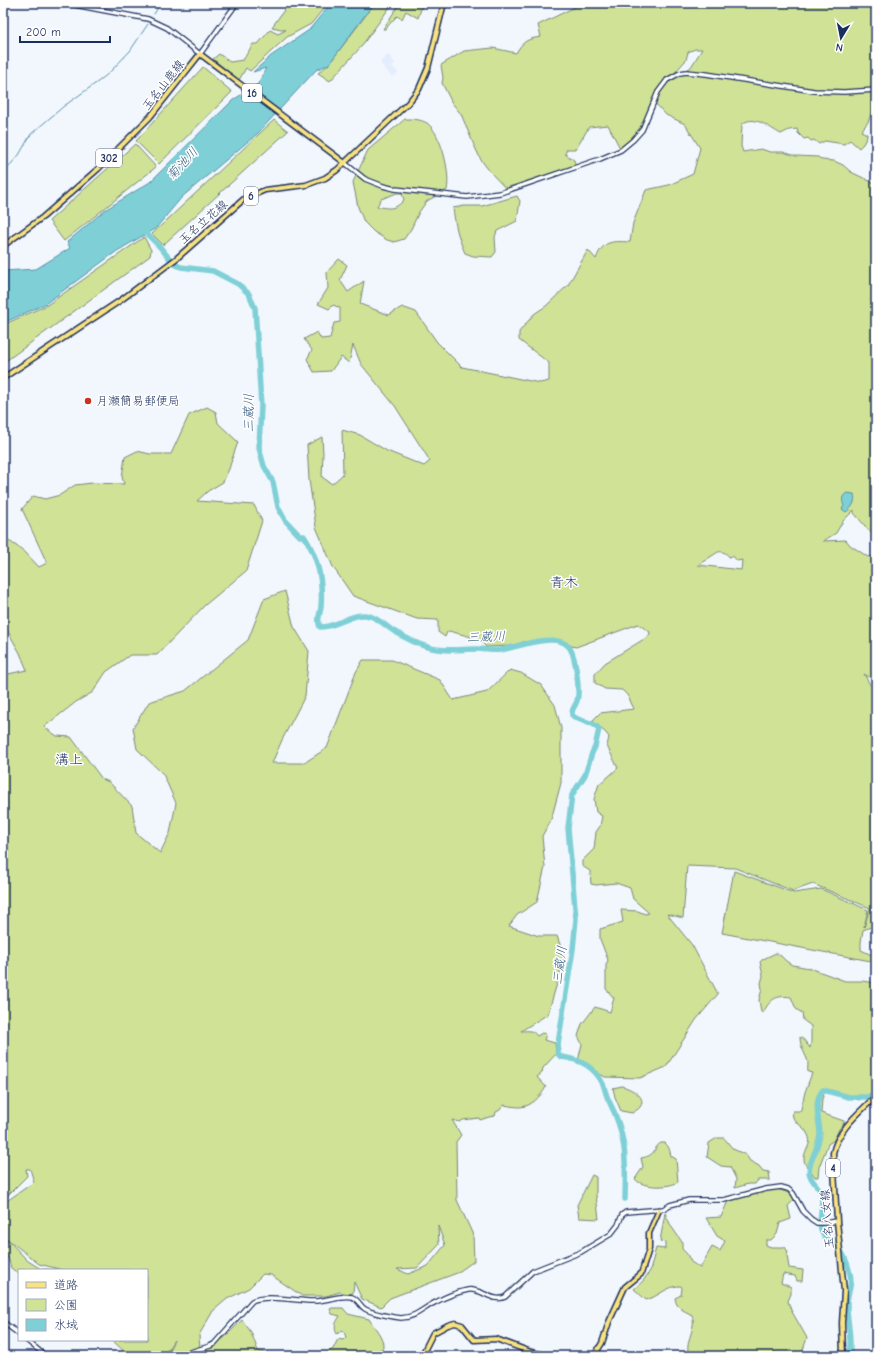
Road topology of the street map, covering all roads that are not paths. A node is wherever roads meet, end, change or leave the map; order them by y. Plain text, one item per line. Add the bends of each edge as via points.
1 (64, 3) edge
2 (237, 3) edge
3 (444, 3) edge
4 (200, 54) junction
5 (876, 90) edge
6 (345, 163) junction
7 (3, 246) edge
8 (3, 378) edge
9 (876, 1096) edge
10 (659, 1210) junction
11 (837, 1221) junction
12 (3, 1322) edge
13 (18, 1333) edge
14 (27, 1341) edge
15 (424, 1351) dead end
16 (46, 1356) edge
17 (177, 1356) edge
18 (548, 1356) edge
19 (594, 1356) edge
20 (844, 1356) edge

1 - 4 street via 148,19 167,28
2 - 4 street, 302
3 - 6 main road, 玉名立花線 / 6 via 428,68 419,88 408,103
4 - 6 main road, 玉名山鹿線 / 16
4 - 7 main road, 玉名山鹿線 / 302 via 150,117 98,169 43,217
5 - 6 street via 814,91 694,72 680,73 667,80 642,130 621,150 508,191 478,196 457,196 383,186 365,179
6 - 8 main road, 玉名立花線 / 6 via 325,178 312,183 253,194 167,266 121,300
9 - 11 main road, 玉名八女線 / 4 via 851,1120 835,1145 833,1161
10 - 11 street via 690,1200 724,1200 766,1189 781,1188 793,1193 803,1211 811,1219 820,1223
10 - 17 street via 626,1212 611,1234 581,1252 533,1271 502,1299 469,1290 436,1302 412,1316 399,1318 368,1310 352,1297 315,1301 260,1298 252,1301 214,1344
10 - 19 main road via 649,1233 649,1249 640,1274 625,1287
11 - 20 main road, 玉名八女線 / 4 via 844,1291
12 - 13 street
14 - 16 street
15 - 18 main road via 433,1333 455,1324 462,1326 474,1340 496,1339

